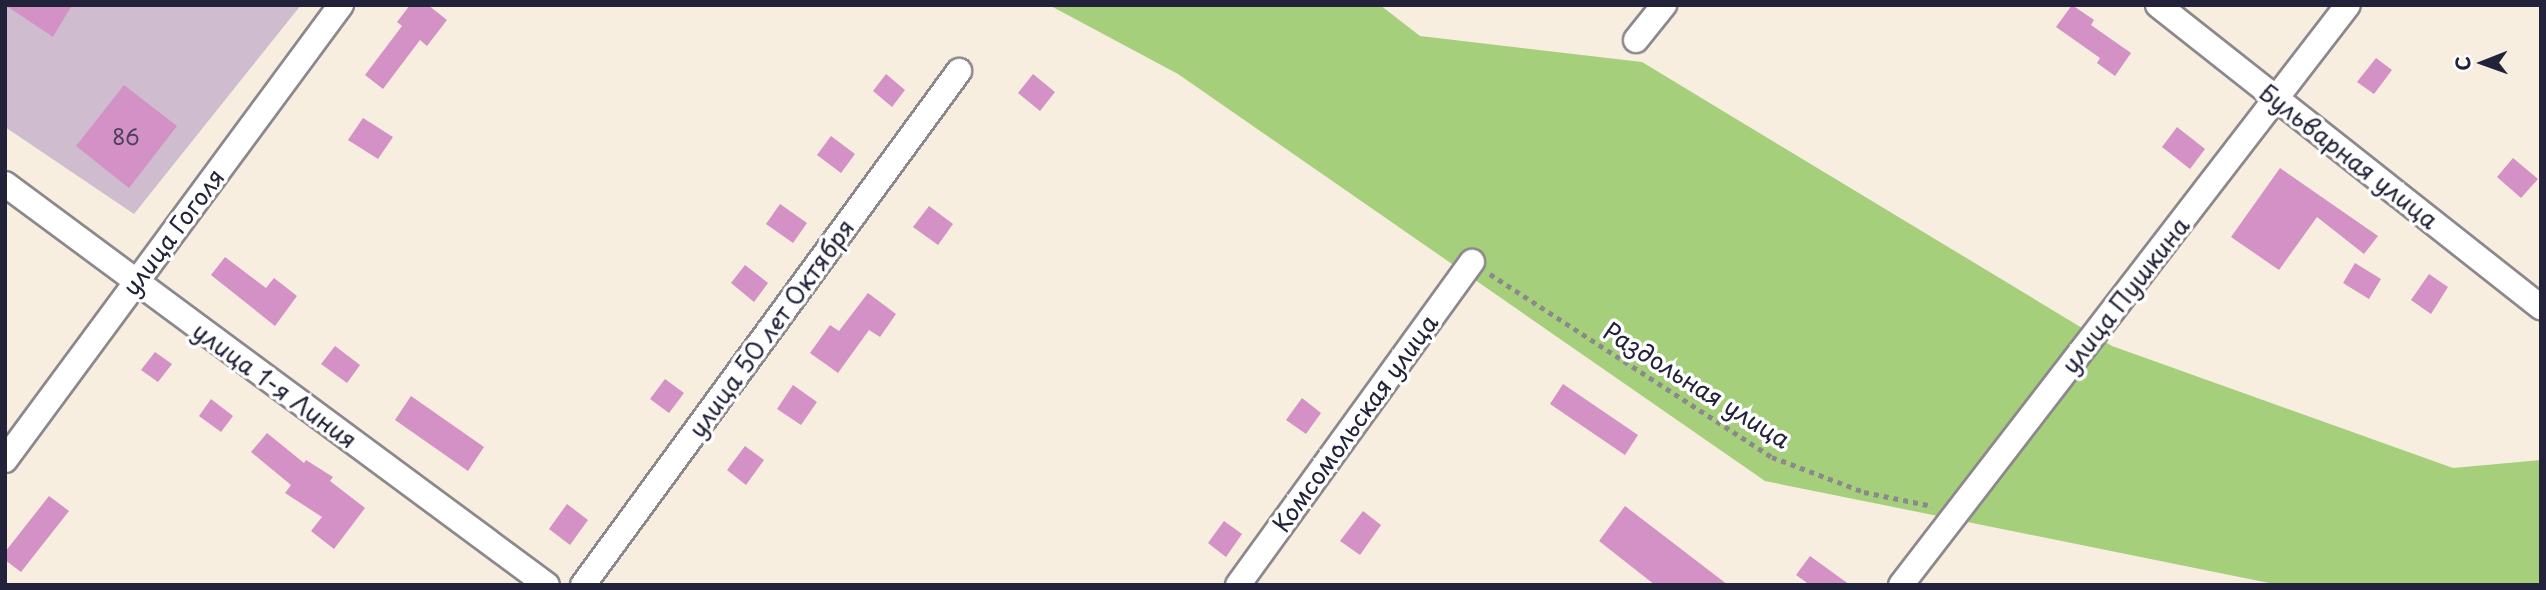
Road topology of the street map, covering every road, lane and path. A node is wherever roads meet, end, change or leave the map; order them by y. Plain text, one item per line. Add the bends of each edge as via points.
1 (341, 5) edge
2 (1664, 5) edge
3 (2158, 5) edge
4 (2348, 5) edge
5 (1636, 40) dead end
6 (959, 71) dead end
7 (2277, 100) junction
8 (5, 184) edge
9 (1472, 262) joint
10 (136, 283) junction
11 (2541, 307) edge
12 (5, 460) edge
13 (1960, 506) junction
14 (547, 585) edge
15 (583, 585) edge
16 (1238, 585) edge
17 (1901, 585) edge

1 - 10 street, улица Гоголя
2 - 5 street
3 - 7 street, Бульварная улица
4 - 7 street, улица Пушкина
6 - 15 street, улица 50 лет Октября
7 - 11 street, Бульварная улица
7 - 13 street, улица Пушкина
8 - 10 street, улица 1-я Линия
9 - 13 path, Раздольная улица via 1772,457 1916,506
9 - 16 street, Комсомольская улица
10 - 12 street, улица Гоголя
10 - 14 street, улица 1-я Линия
13 - 17 street, улица Пушкина

